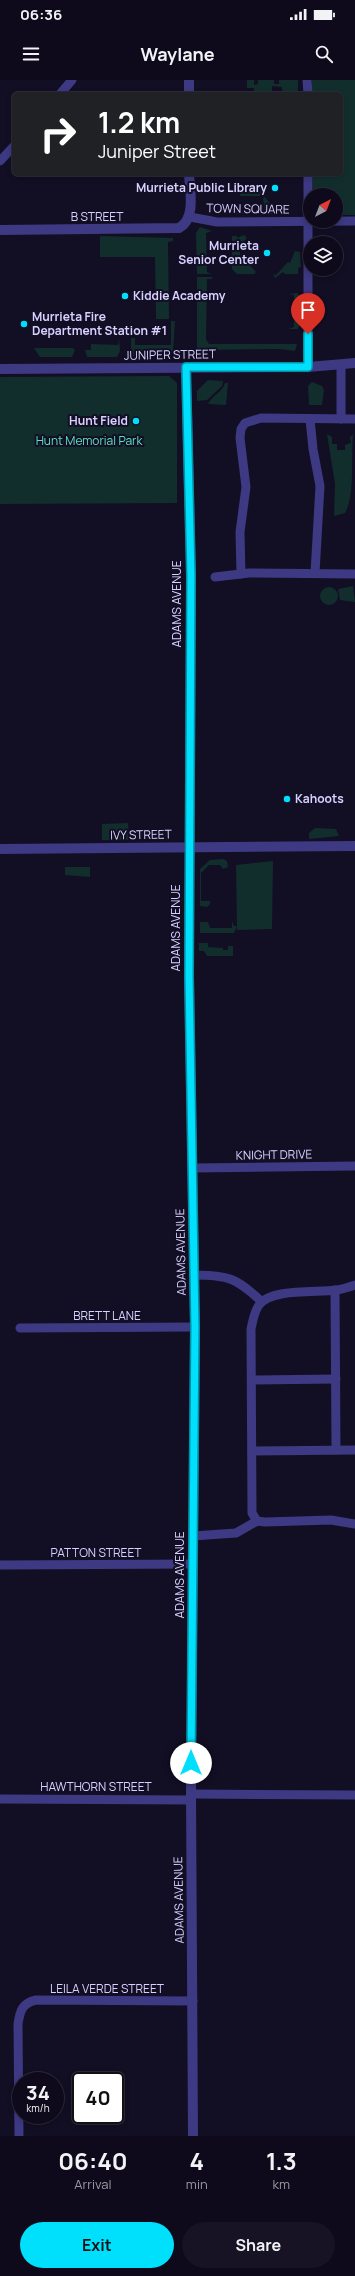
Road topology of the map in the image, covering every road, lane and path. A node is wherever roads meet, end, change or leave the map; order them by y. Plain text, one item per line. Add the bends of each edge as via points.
1 (72, 80) edge
2 (189, 80) edge
3 (308, 80) edge
4 (62, 92) edge
5 (189, 92) edge
6 (308, 92) edge
7 (12, 148) edge
8 (0, 161) edge
9 (189, 176) edge
10 (308, 176) edge
11 (308, 188) edge
12 (190, 217) junction
13 (343, 221) edge
14 (355, 221) edge
15 (303, 222) edge
16 (308, 228) edge
17 (0, 230) edge
18 (355, 364) edge
19 (340, 366) junction
20 (186, 367) junction
21 (308, 367) junction
22 (355, 368) edge
23 (0, 369) edge
24 (310, 418) junction
25 (341, 419) junction
26 (355, 419) edge
27 (315, 573) junction
28 (241, 574) junction
29 (355, 574) edge
30 (215, 577) dead end
31 (355, 846) edge
32 (189, 848) junction
33 (0, 849) edge
34 (355, 1166) edge
35 (193, 1168) junction
36 (194, 1275) junction
37 (355, 1285) edge
38 (335, 1290) junction
39 (262, 1302) junction
40 (195, 1327) junction
41 (20, 1328) dead end
42 (336, 1379) junction
43 (252, 1380) junction
44 (336, 1450) junction
45 (355, 1450) edge
46 (252, 1451) junction
47 (256, 1521) junction
48 (355, 1524) edge
49 (193, 1536) junction
50 (193, 1564) junction
51 (0, 1566) edge
52 (355, 1795) edge
53 (191, 1797) junction
54 (0, 1799) edge
55 (193, 2001) junction
56 (19, 2136) edge
57 (193, 2136) edge

1 - 4 street
2 - 5 street
3 - 6 street
7 - 8 street
9 - 12 street
10 - 11 street
12 - 15 street, TOWN SQUARE via 217,222
12 - 17 street, B STREET via 186,224 179,228
13 - 14 street, TOWN SQUARE
16 - 21 street
18 - 19 street, JUNIPER STREET
19 - 21 street, JUNIPER STREET
19 - 22 street, JUNIPER STREET
19 - 25 street
20 - 21 street, JUNIPER STREET
20 - 23 street, JUNIPER STREET
20 - 32 street, ADAMS AVENUE via 191,576
24 - 25 street
24 - 27 street via 320,486
24 - 28 street via 261,418 246,423 241,429 240,450 246,488 240,532
25 - 26 street
27 - 28 street
27 - 29 street
28 - 30 street
31 - 32 street, IVY STREET
32 - 33 street, IVY STREET
32 - 35 street, ADAMS AVENUE
34 - 35 street, KNIGHT DRIVE
35 - 36 street, ADAMS AVENUE
36 - 39 street via 217,1275 232,1279 246,1287
36 - 40 street, ADAMS AVENUE
37 - 38 street
38 - 39 street via 279,1295
38 - 42 street
39 - 43 street via 254,1316 251,1329
40 - 41 street, BRETT LANE
40 - 49 street, ADAMS AVENUE
42 - 43 street
42 - 44 street
43 - 46 street
44 - 45 street
44 - 46 street
46 - 47 street via 252,1513
47 - 48 street via 331,1520
47 - 49 street via 244,1530 229,1534
49 - 50 street, ADAMS AVENUE
50 - 51 street, PATTON STREET
50 - 53 street, ADAMS AVENUE
52 - 53 street, HAWTHORN STREET
53 - 54 street, HAWTHORN STREET
53 - 55 street, ADAMS AVENUE
55 - 56 street, LEILA VERDE STREET via 36,2000 23,2006 19,2012 18,2024
55 - 57 street, ADAMS AVENUE

